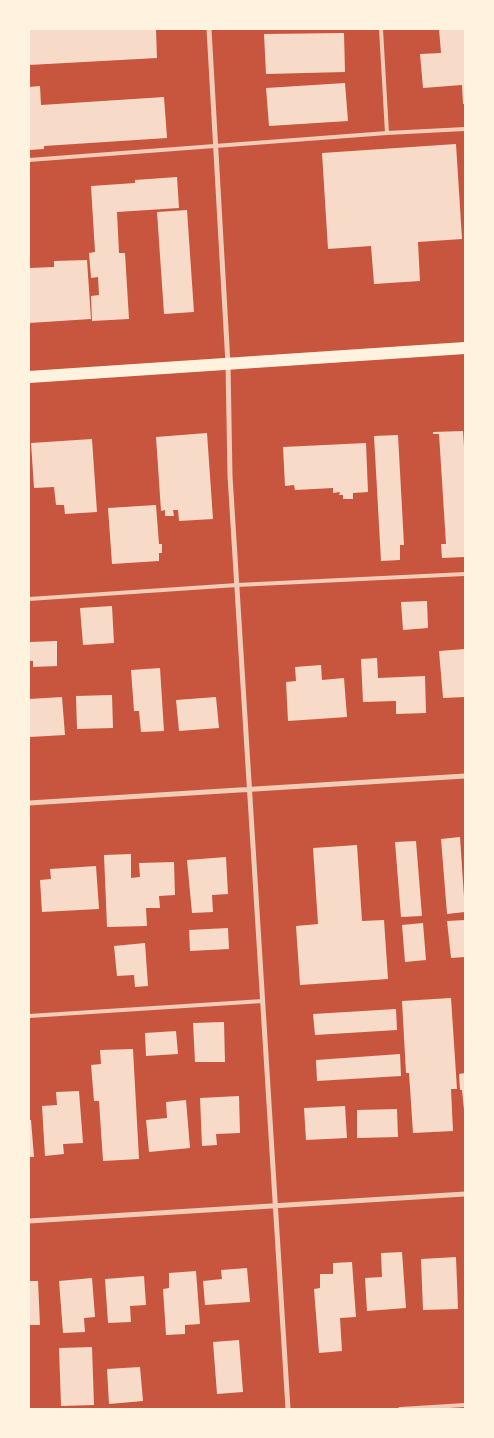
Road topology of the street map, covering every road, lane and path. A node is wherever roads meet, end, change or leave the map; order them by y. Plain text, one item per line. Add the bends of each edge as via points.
1 (209, 29) edge
2 (381, 29) edge
3 (465, 129) edge
4 (387, 133) junction
5 (216, 147) junction
6 (29, 160) edge
7 (465, 348) edge
8 (228, 364) junction
9 (29, 377) edge
10 (465, 574) edge
11 (237, 586) junction
12 (29, 599) edge
13 (465, 776) edge
14 (250, 790) junction
15 (29, 803) edge
16 (263, 1001) junction
17 (29, 1016) edge
18 (465, 1194) edge
19 (275, 1206) junction
20 (29, 1221) edge
21 (465, 1405) edge
22 (288, 1409) edge
23 (400, 1409) edge

1 - 5 street
2 - 4 lane
3 - 4 lane
4 - 5 lane
5 - 6 lane
5 - 8 street
7 - 8 main road
8 - 9 main road
8 - 11 street via 230,476
10 - 11 lane
11 - 12 lane
11 - 14 street
13 - 14 street
14 - 15 street
14 - 16 street
16 - 17 lane
16 - 19 street
18 - 19 street
19 - 20 street
19 - 22 street
21 - 23 lane

